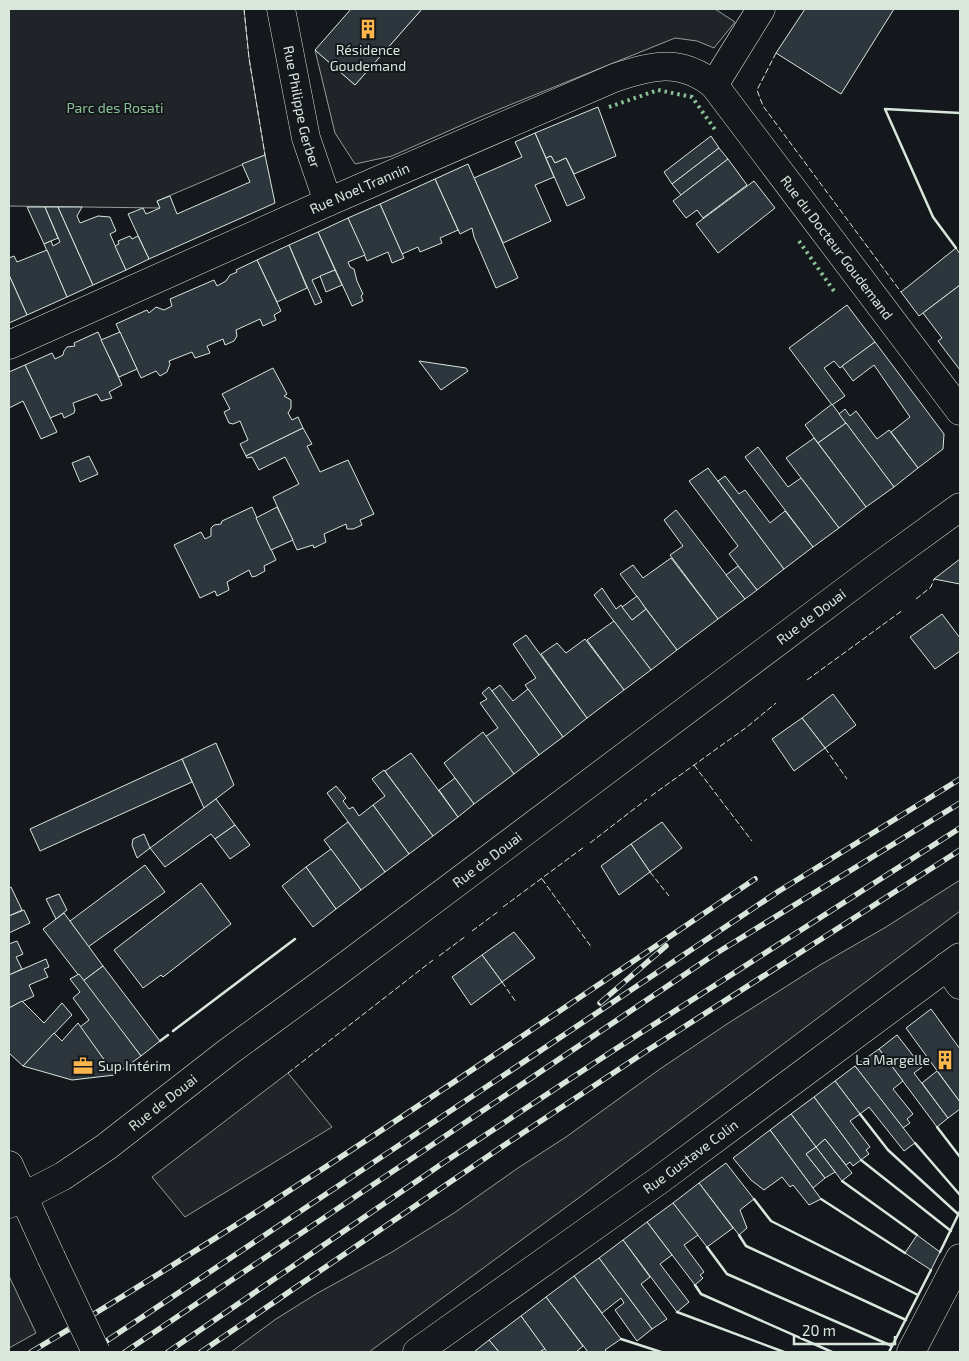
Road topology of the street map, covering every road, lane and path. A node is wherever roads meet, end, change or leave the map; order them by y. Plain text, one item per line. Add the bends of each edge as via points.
1 (281, 9) edge
2 (761, 9) edge
3 (714, 85) junction
4 (328, 202) junction
5 (9, 345) edge
6 (960, 411) edge
7 (960, 507) edge
8 (956, 969) edge
9 (9, 1165) edge
10 (16, 1200) edge
11 (960, 1258) edge
12 (96, 1352) edge
13 (418, 1352) edge
14 (911, 1352) edge

1 - 4 street, Rue Philippe Gerber via 308,145
2 - 3 street
3 - 4 street, Rue Noel Trannin via 693,71 680,67 636,70
3 - 6 street, Rue du Docteur Goudemand
4 - 5 street, Rue Noel Trannin
7 - 10 street, Rue de Douai via 228,1052 106,1147 64,1176
8 - 13 street, Rue Gustave Colin
9 - 10 street
10 - 12 street, bridge via 50,1257
11 - 14 street

